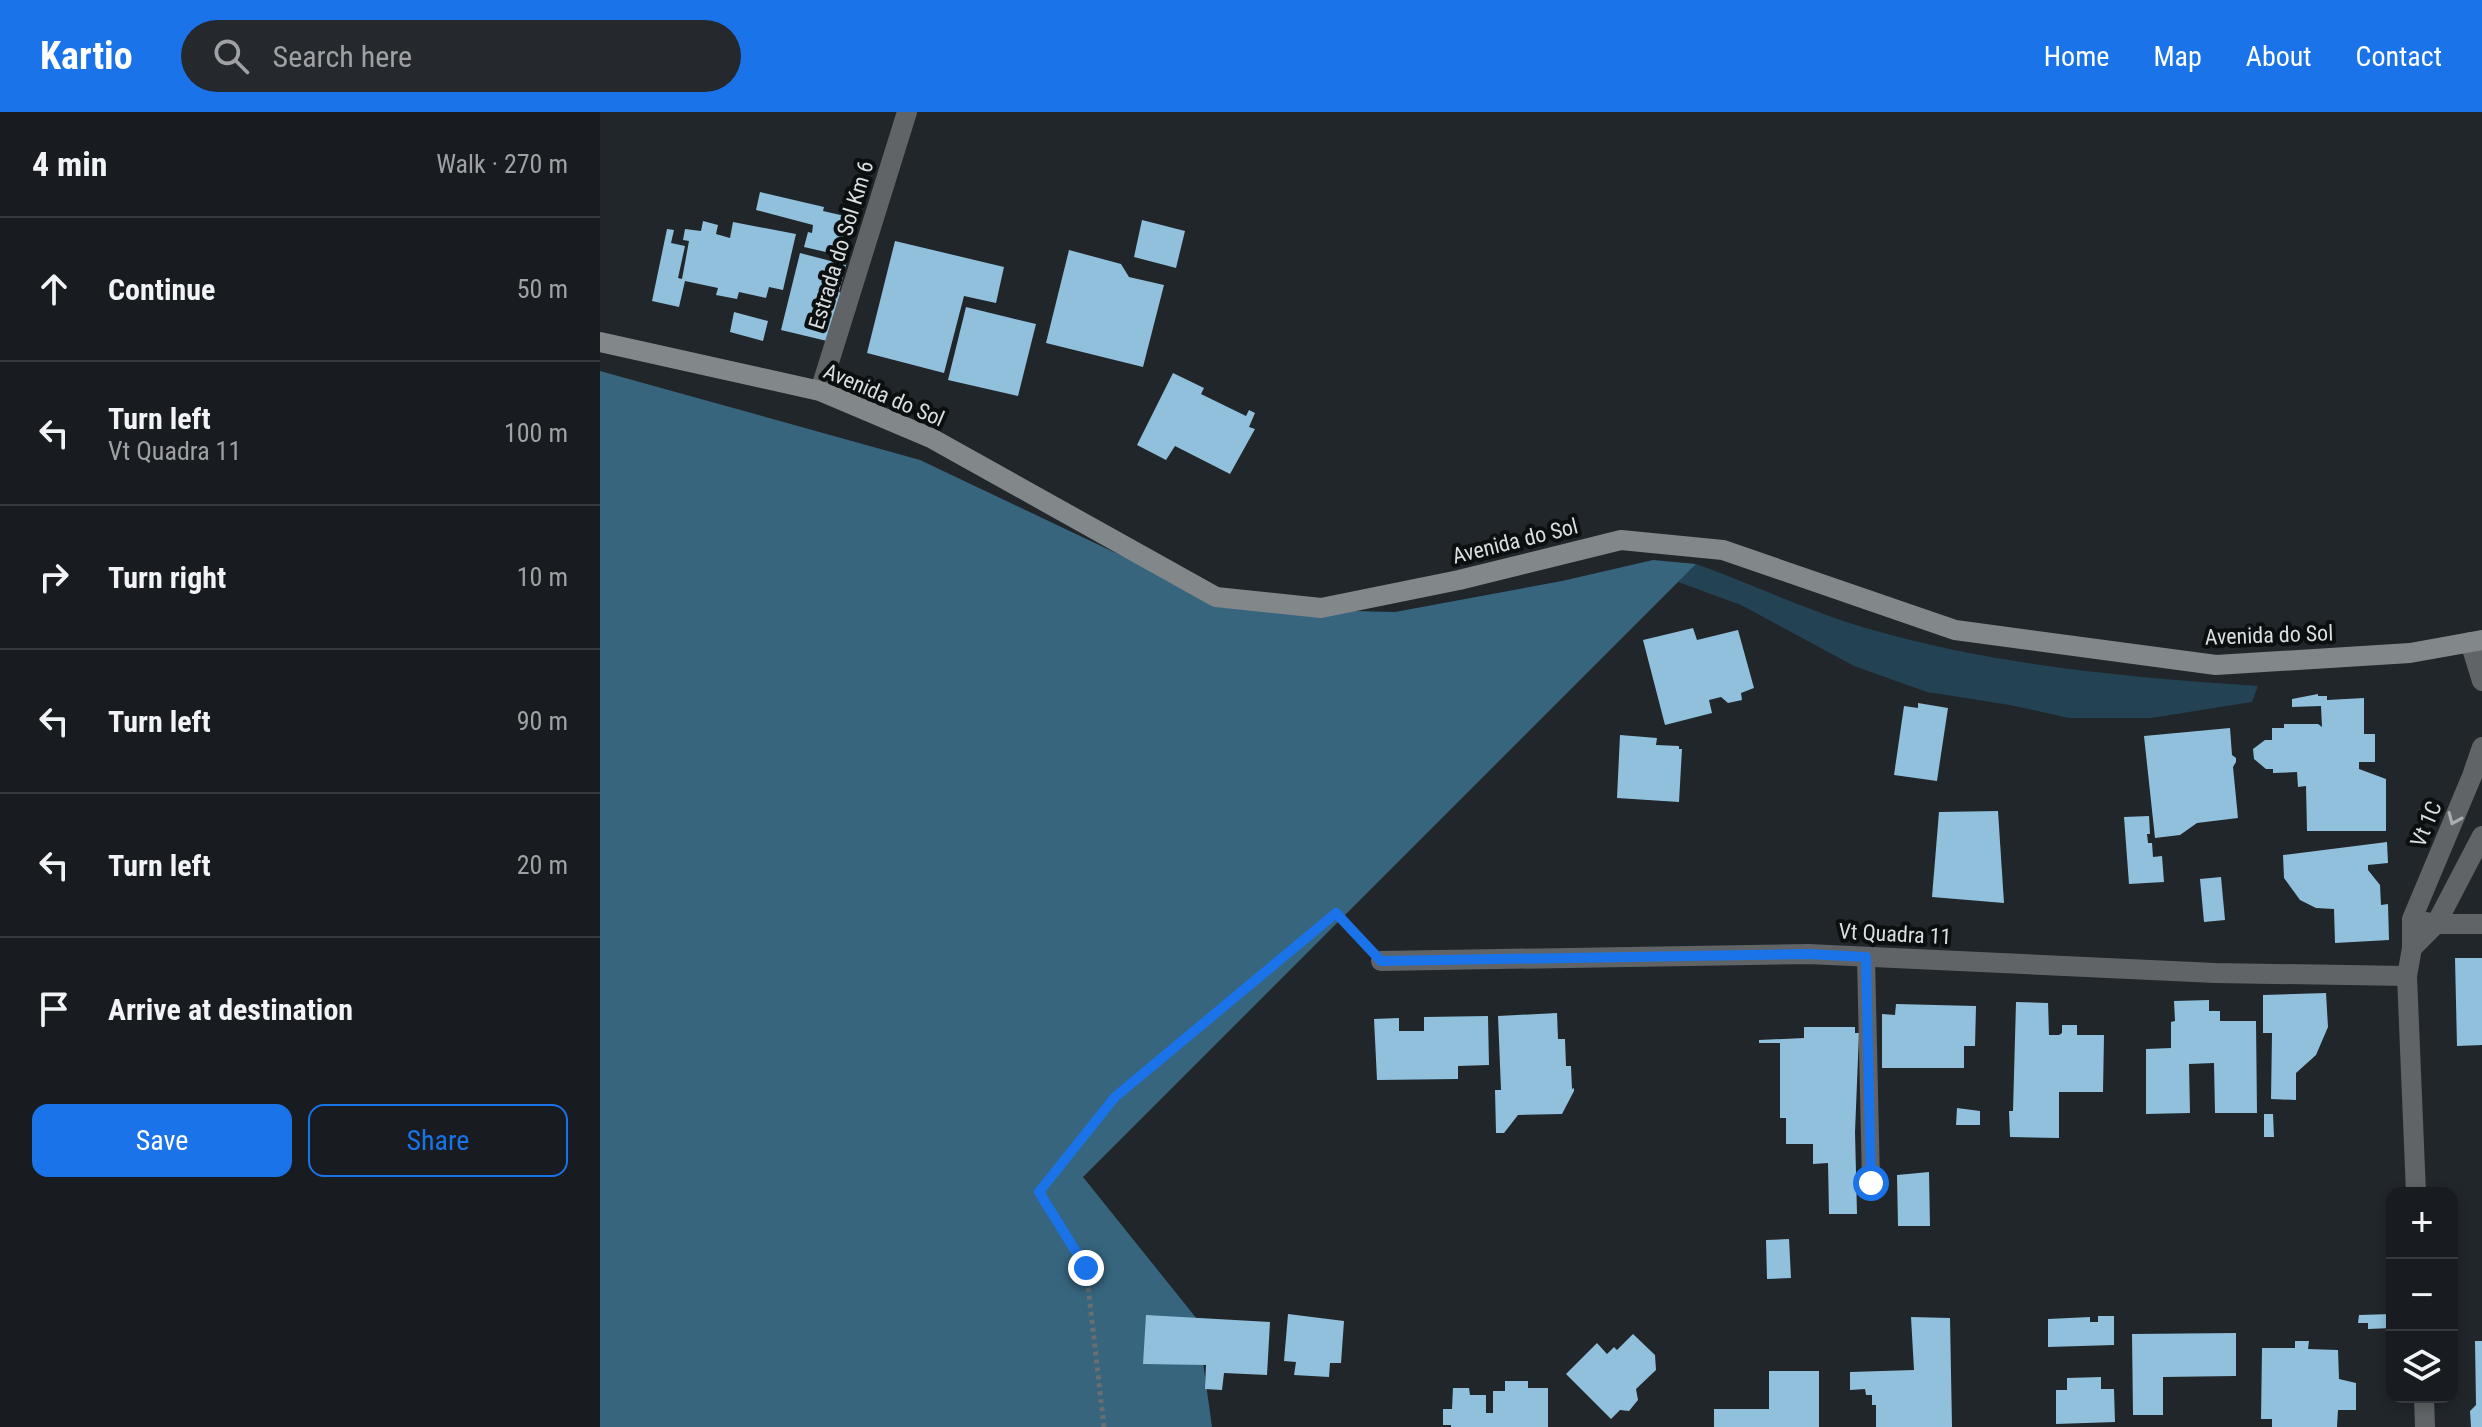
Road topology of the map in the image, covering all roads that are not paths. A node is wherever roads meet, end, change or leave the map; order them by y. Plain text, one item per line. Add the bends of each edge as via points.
1 (907, 112) edge
2 (600, 342) edge
3 (820, 391) junction
4 (2476, 641) edge
5 (2482, 681) edge
6 (2482, 747) edge
7 (2482, 836) edge
8 (2412, 919) junction
9 (2436, 924) junction
10 (2482, 924) edge
11 (2412, 948) junction
12 (1866, 957) junction
13 (1381, 961) road end
14 (2407, 976) junction
15 (1871, 1183) dead end
16 (2416, 1187) edge
17 (2424, 1403) edge
18 (2425, 1427) edge

1 - 3 street, Estrada do Sol Km 6
2 - 3 street, Avenida do Sol
3 - 4 street, Avenida do Sol via 931,438 1216,597 1321,608 1621,540 1723,550 1955,630 2216,665 2410,653
4 - 5 street
6 -> 8 street, Vt 1C
7 - 9 street
8 - 9 street
8 - 11 street
9 - 10 street
9 - 11 street
11 - 14 street
12 - 13 street, Vt Quadra 11
12 - 14 street, Vt Quadra 11
12 - 15 lane
14 - 16 street
17 - 18 street

